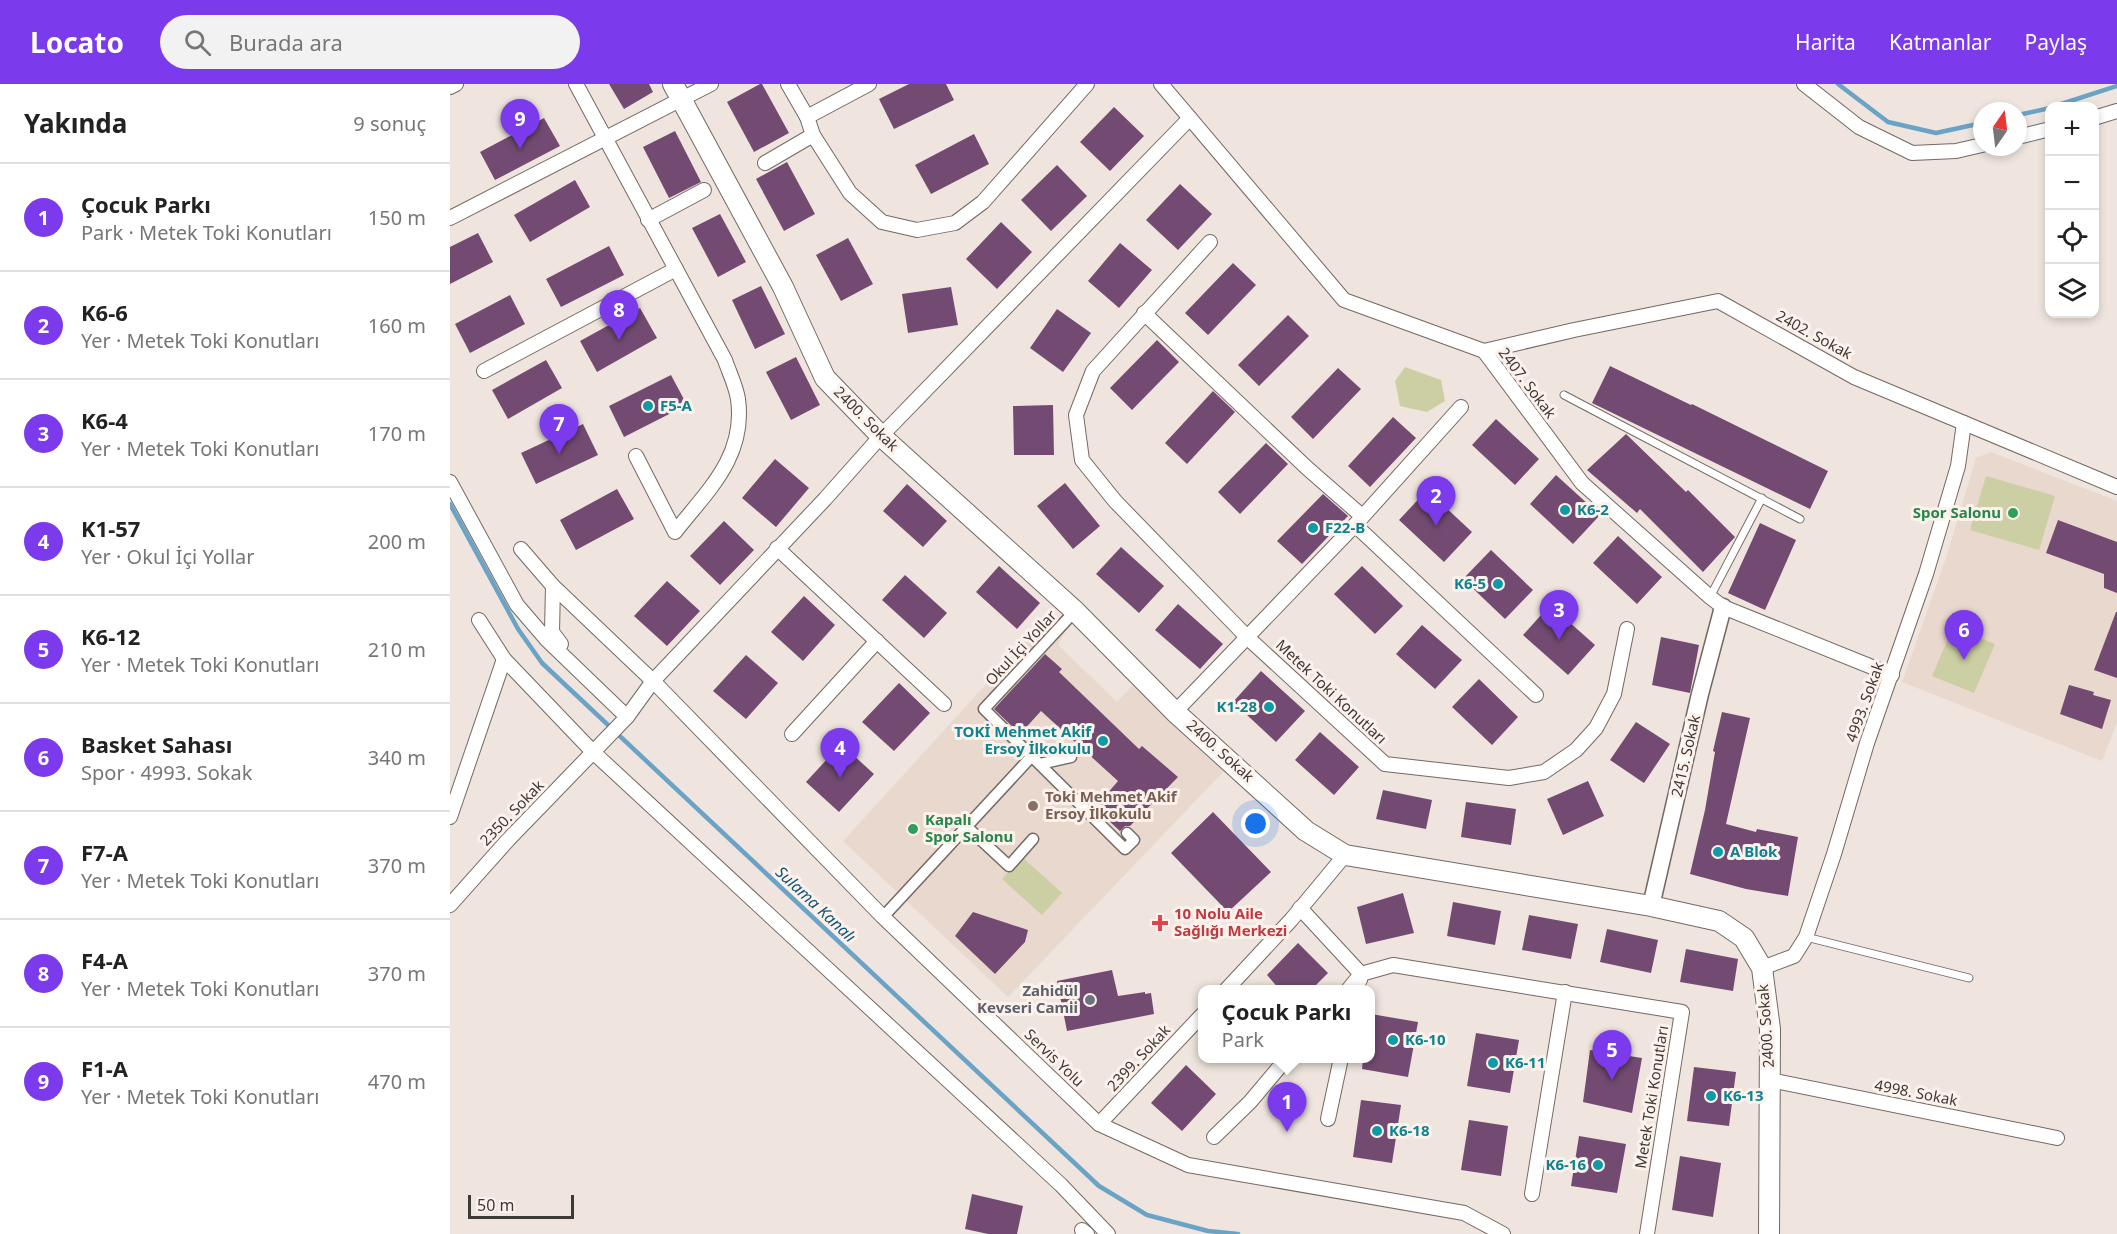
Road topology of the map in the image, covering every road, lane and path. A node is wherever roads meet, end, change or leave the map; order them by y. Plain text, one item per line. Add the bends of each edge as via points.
1 (456, 84) edge
2 (576, 84) edge
3 (711, 84) edge
4 (788, 84) edge
5 (869, 84) edge
6 (1087, 84) edge
7 (1161, 84) edge
8 (1804, 84) edge
9 (450, 87) edge
10 (677, 92) edge
11 (2117, 111) edge
12 (2099, 116) edge
13 (807, 117) junction
14 (1190, 118) junction
15 (2045, 130) edge
16 (2027, 134) edge
17 (813, 135) junction
18 (606, 139) junction
19 (1973, 147) edge
20 (765, 163) dead end
21 (704, 190) dead end
22 (450, 218) edge
23 (648, 220) junction
24 (1210, 242) dead end
25 (676, 269) junction
26 (1144, 313) junction
27 (1484, 351) junction
28 (484, 371) dead end
29 (1564, 394) dead end
30 (1461, 407) dead end
31 (1964, 423) junction
32 (881, 436) junction
33 (636, 456) dead end
34 (450, 482) edge
35 (2117, 487) edge
36 (1762, 498) junction
37 (1800, 519) dead end
38 (1359, 521) junction
39 (777, 548) junction
40 (521, 549) dead end
41 (553, 586) junction
42 (1716, 602) junction
43 (1076, 611) junction
44 (478, 620) dead end
45 (1627, 629) dead end
46 (1248, 638) junction
47 (877, 641) junction
48 (504, 659) junction
49 (1892, 675) junction
50 (653, 681) junction
51 (1536, 695) dead end
52 (944, 704) dead end
53 (1175, 712) junction
54 (628, 716) junction
55 (792, 734) dead end
56 (597, 749) junction
57 (1071, 757) dead end
58 (1036, 760) junction
59 (450, 817) edge
60 (967, 827) junction
61 (1128, 833) dead end
62 (1033, 839) dead end
63 (1345, 855) junction
64 (450, 905) edge
65 (1651, 906) junction
66 (1300, 908) junction
67 (883, 917) junction
68 (1806, 937) junction
69 (1762, 968) junction
70 (1361, 974) junction
71 (1969, 978) dead end
72 (1231, 985) edge
73 (1351, 985) edge
74 (1358, 985) edge
75 (1565, 992) junction
76 (1198, 1019) edge
77 (1284, 1063) edge
78 (1340, 1063) edge
79 (1770, 1080) junction
80 (1328, 1119) dead end
81 (1099, 1124) junction
82 (1214, 1137) dead end
83 (2057, 1138) dead end
84 (1532, 1194) dead end
85 (1108, 1234) edge
86 (1503, 1234) edge
87 (1647, 1234) edge
88 (1769, 1234) edge

1 - 9 street
2 - 18 street
3 - 10 street
4 - 13 street
5 - 13 street
6 - 17 street via 983,202 955,223 917,230 882,222 850,193
7 - 14 street, 2407. Sokak
8 - 19 street via 1859,128 1912,153
10 - 18 street
10 - 32 main road, 2400. Sokak via 783,287 825,378
11 - 12 street
13 - 17 street
14 - 27 street, 2407. Sokak via 1344,300
14 - 32 street, 2350. Sokak
15 - 16 street
17 - 20 street
18 - 22 street
18 - 23 street
21 - 23 street
23 - 25 street
24 - 26 street, Metek Toki Konutları
25 - 28 street
25 - 33 street via 725,360 738,399 738,434 724,470 675,532
26 - 38 street
26 - 46 street, Metek Toki Konutları via 1093,371 1076,415 1082,460 1115,501
27 - 31 street, 2402. Sokak via 1718,301 1854,376
27 - 42 street, 2407. Sokak via 1581,483
29 - 36 lane
30 - 38 street
31 - 35 street, 2402. Sokak
31 - 49 street, 4993. Sokak via 1955,477
32 - 39 street, 2350. Sokak
32 - 43 main road, 2400. Sokak
34 - 54 street via 517,605 547,640
36 - 37 lane
36 - 42 lane
38 - 46 street
38 - 51 street
39 - 47 street
39 - 50 street, 2350. Sokak
40 - 41 street, Servis Yolu
41 - 50 street, Servis Yolu
41 - 54 street via 552,632
42 - 49 street, 2407. Sokak
42 - 65 street, 2415. Sokak via 1700,694
43 - 53 main road, 2400. Sokak
43 - 58 street, Okul İçi Yollar via 984,709
44 - 48 street
45 - 46 street, Metek Toki Konutları via 1614,694 1596,728 1576,750 1544,772 1509,778 1385,764
46 - 53 street
47 - 52 street
47 - 55 street
48 - 56 street
48 - 59 street
49 - 68 street, 4993. Sokak
50 - 54 street, 2350. Sokak
50 - 67 street, Servis Yolu
53 - 63 main road, 2400. Sokak via 1306,831
54 - 56 street, 2350. Sokak
56 - 64 street, 2350. Sokak
56 - 85 street via 1061,1185
57 - 58 street
58 - 60 street
58 - 61 street, Okul İçi Yollar via 1125,849 1134,840
60 - 62 street via 1009,866
60 - 67 street
63 - 65 main road, 2400. Sokak
63 - 66 street
65 - 69 main road, 2400. Sokak via 1719,921 1744,938
66 - 70 street
66 - 72 street
67 - 81 street, Servis Yolu
68 - 69 street, 4993. Sokak via 1794,956
68 - 71 lane
69 - 79 main road, 2400. Sokak via 1770,1029
70 - 73 street
70 - 74 street
70 - 75 street, Metek Toki Konutları via 1393,965
75 - 84 street
75 - 87 street, Metek Toki Konutları via 1682,1012
76 - 81 street, 2399. Sokak
77 - 82 street
78 - 80 street
79 - 83 street, 4998. Sokak
79 - 88 main road, 2400. Sokak
81 - 86 street, Servis Yolu via 1188,1165 1464,1213

